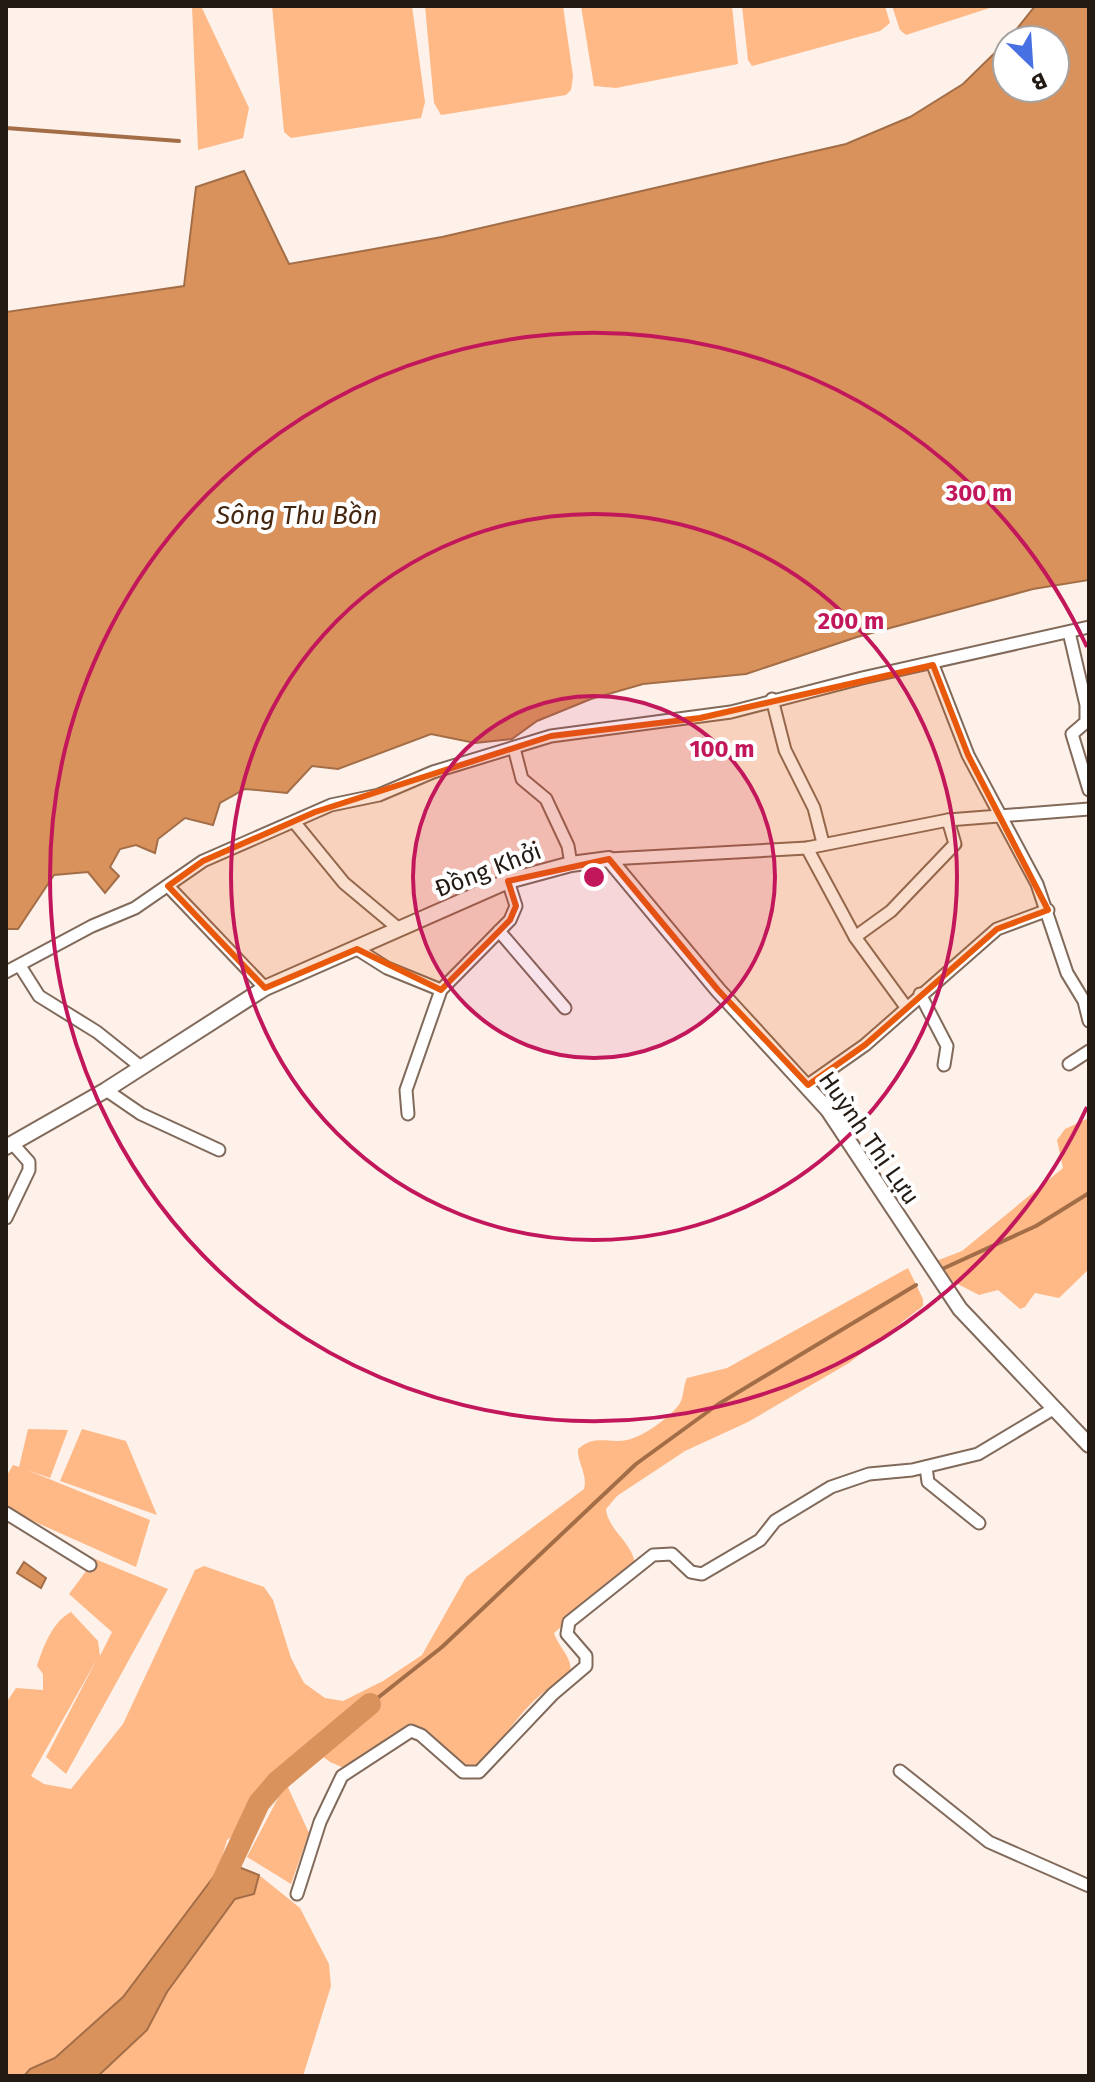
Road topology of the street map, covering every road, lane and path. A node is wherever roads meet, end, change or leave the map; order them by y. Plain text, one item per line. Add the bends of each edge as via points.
1 (1089, 627) edge
2 (1069, 632) junction
3 (933, 665) junction
4 (772, 699) junction
5 (514, 748) junction
6 (1089, 790) edge
7 (1089, 809) edge
8 (1000, 813) junction
9 (948, 820) junction
10 (295, 823) junction
11 (823, 843) junction
12 (807, 848) junction
13 (609, 859) junction
14 (571, 864) junction
15 (508, 881) junction
16 (168, 886) junction
17 (1048, 910) junction
18 (399, 929) junction
19 (499, 931) junction
20 (855, 937) junction
21 (357, 949) junction
22 (20, 966) junction
23 (6, 972) edge
24 (265, 988) junction
25 (441, 990) junction
26 (920, 994) junction
27 (1086, 1000) edge
28 (906, 1007) junction
29 (565, 1008) dead end
30 (1089, 1021) edge
31 (1089, 1051) edge
32 (1069, 1064) dead end
33 (944, 1065) dead end
34 (141, 1067) junction
35 (808, 1085) junction
36 (106, 1090) junction
37 (408, 1114) dead end
38 (9, 1145) edge
39 (219, 1150) dead end
40 (6, 1218) edge
41 (1053, 1409) junction
42 (1089, 1445) edge
43 (926, 1467) junction
44 (6, 1513) edge
45 (979, 1523) dead end
46 (90, 1565) dead end
47 (900, 1771) dead end
48 (1089, 1885) edge
49 (297, 1894) dead end

1 - 2 street
2 - 3 street
2 - 6 street via 1086,705 1086,722 1072,734 1073,746
3 - 4 street
3 - 8 street via 968,755
4 - 5 street via 673,723 565,733
4 - 11 street via 785,750 814,808
5 - 10 street via 379,795 331,805
5 - 14 street via 522,779 546,799
7 - 8 street, Đồng Khởi
8 - 9 street, Đồng Khởi
8 - 17 street
9 - 11 street, Đồng Khởi
9 - 20 street via 955,844 891,911
10 - 16 street via 203,861
10 - 18 street via 344,883
11 - 12 street, Đồng Khởi
12 - 13 street, Đồng Khởi
12 - 20 street
13 - 14 street, Đồng Khởi
13 - 35 street, Huỳnh Thị Lựu via 718,990
14 - 15 street, Đồng Khởi
15 - 18 street, Đồng Khởi
15 - 19 street via 516,906
16 - 22 street
16 - 24 street
17 - 26 street via 997,929
17 - 27 street via 1067,973
18 - 21 street, Đồng Khởi
19 - 25 street
19 - 29 street
20 - 28 street
21 - 24 street, Đồng Khởi
21 - 25 street
22 - 23 street
22 - 34 street via 39,996
24 - 34 street, Đồng Khởi
25 - 37 street via 406,1090
26 - 28 street
26 - 33 street via 947,1046
27 - 30 street
28 - 35 street via 865,1045
31 - 32 street
34 - 36 street, Đồng Khởi
35 - 41 street, Huỳnh Thị Lựu via 945,1290
36 - 38 street, Đồng Khởi
36 - 39 street via 141,1114
38 - 40 street via 29,1162 29,1170
41 - 42 street, Huỳnh Thị Lựu
41 - 43 street via 991,1448
43 - 45 street via 928,1482
43 - 49 street via 869,1474 831,1487 775,1521 760,1540 702,1574 691,1572 672,1554 655,1554 569,1622 567,1634 586,1656 586,1666 479,1772 463,1772 411,1731 344,1773 320,1822
44 - 46 street
47 - 48 street via 989,1842

